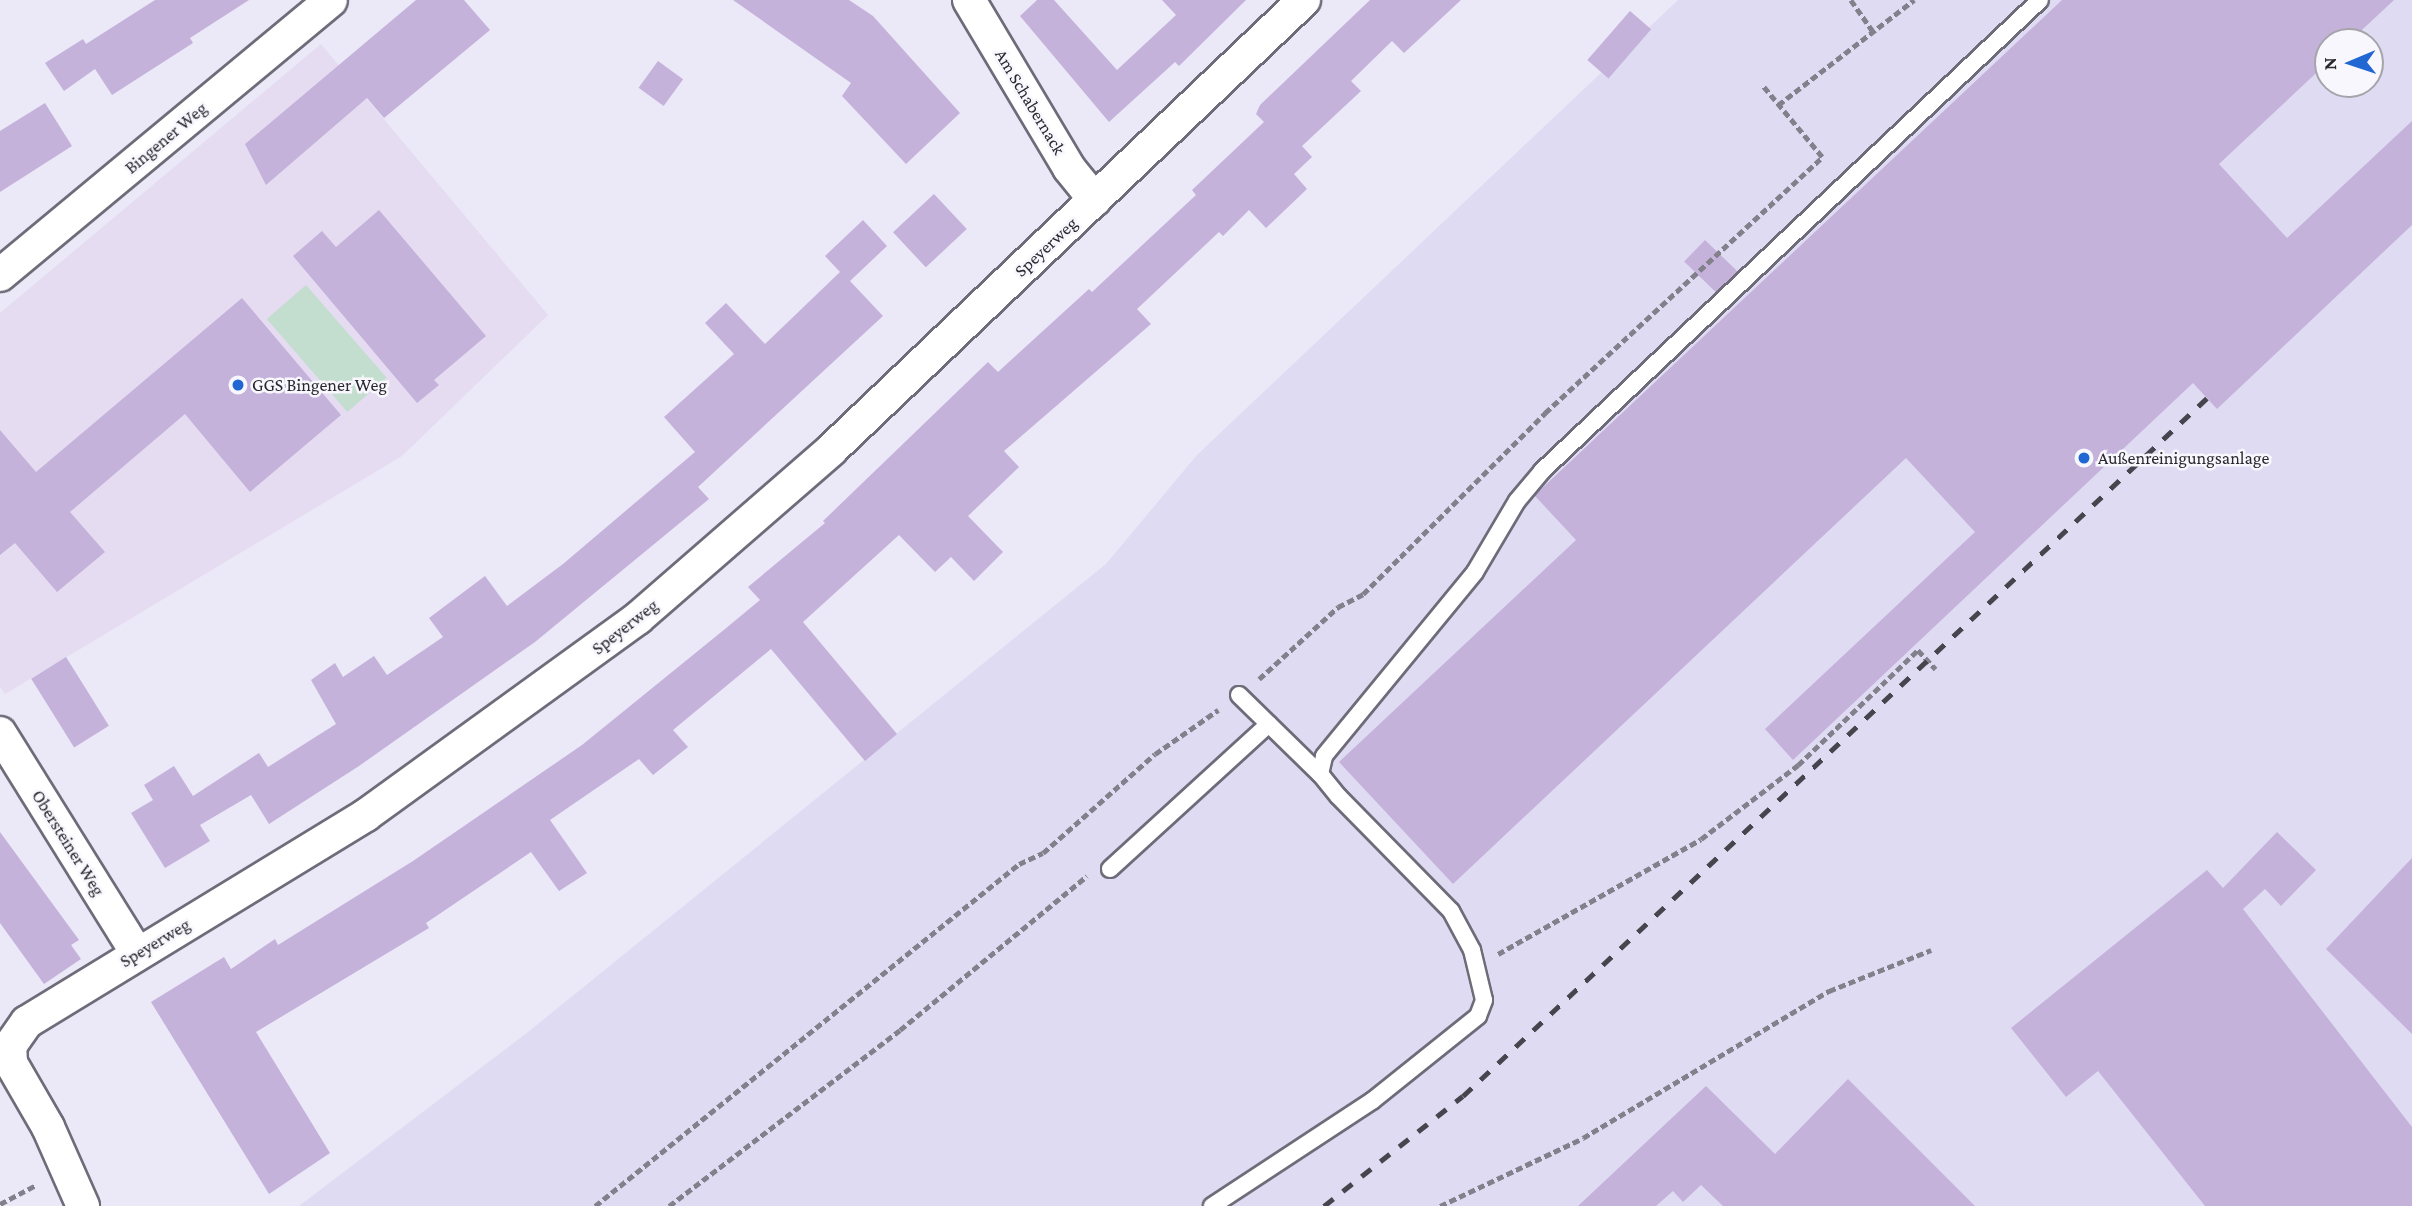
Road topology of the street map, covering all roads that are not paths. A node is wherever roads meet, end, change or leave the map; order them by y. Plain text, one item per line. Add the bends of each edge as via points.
1 (331, 0) edge
2 (969, 0) edge
3 (1304, 0) edge
4 (2040, 0) edge
5 (1095, 200) junction
6 (0, 275) edge
7 (1239, 695) road end
8 (1269, 724) junction
9 (0, 733) edge
10 (1320, 774) junction
11 (1110, 869) road end
12 (137, 953) junction
13 (8, 1032) edge
14 (83, 1206) edge
15 (1212, 1206) edge

1 - 6 street, Bingener Weg
2 - 5 street, Am Schabernack via 1069,168
3 - 5 street, Speyerweg
4 - 10 lane via 1542,471 1517,500 1475,572 1324,756
5 - 12 street, Speyerweg via 831,450 639,618 366,815
7 - 8 lane
8 - 10 lane
8 - 11 lane
9 - 12 street, Obersteiner Weg
10 - 15 lane via 1401,865 1451,911 1477,966 1484,1000 1478,1016 1372,1101
12 - 13 street, Speyerweg
13 - 14 street, Speyerweg via 11,1063 48,1127

